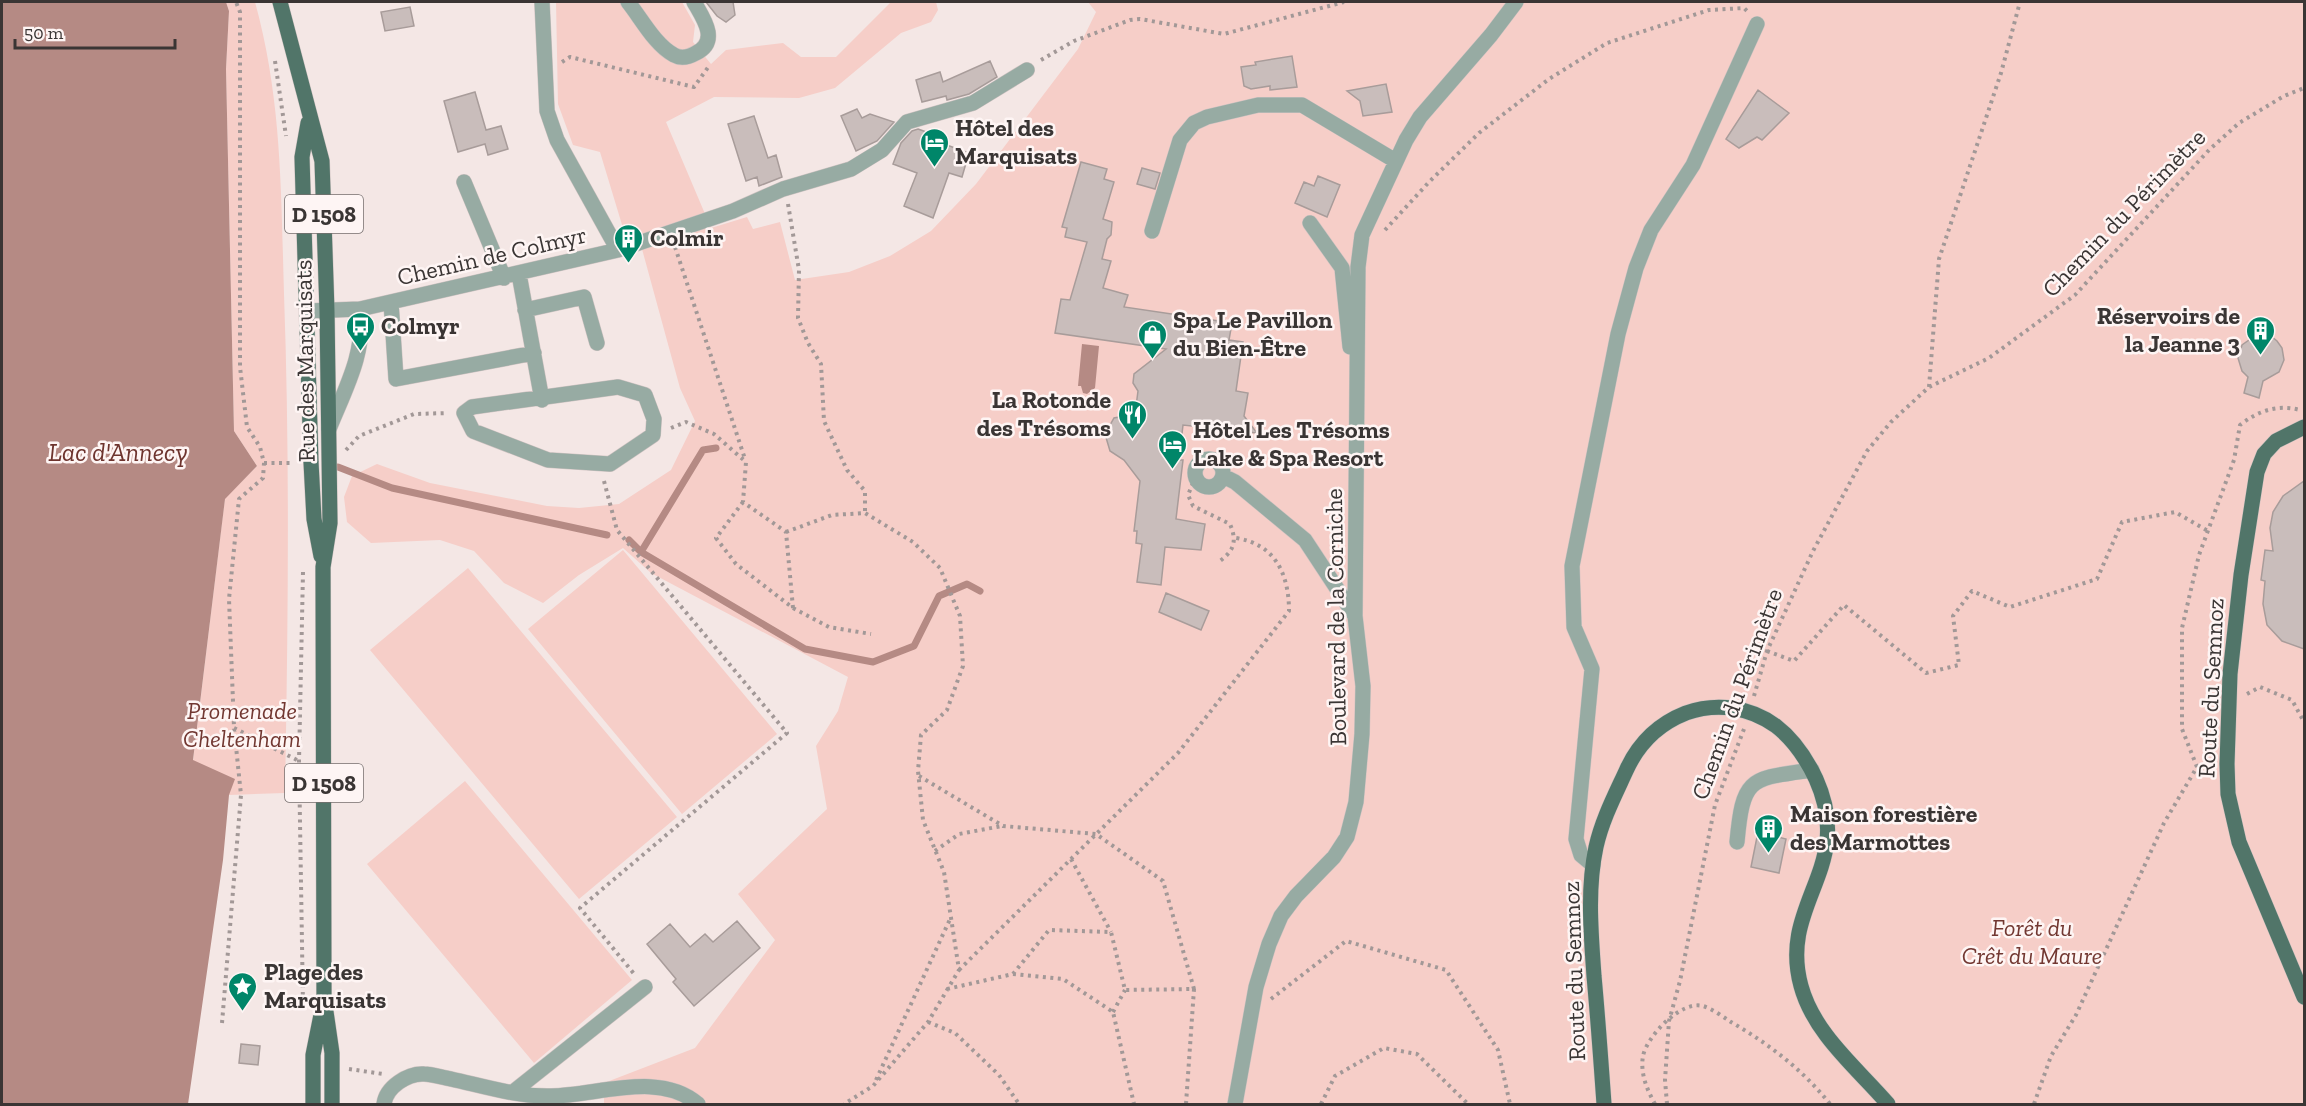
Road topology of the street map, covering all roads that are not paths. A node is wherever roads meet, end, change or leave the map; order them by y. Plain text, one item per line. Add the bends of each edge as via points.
1 (280, 2) edge
2 (542, 2) edge
3 (628, 2) edge
4 (694, 2) edge
5 (1516, 2) edge
6 (1757, 24) road end
7 (1027, 70) road end
8 (309, 120) junction
9 (1394, 160) junction
10 (464, 182) dead end
11 (1310, 223) dead end
12 (1152, 231) dead end
13 (618, 250) junction
14 (511, 276) junction
15 (391, 302) junction
16 (360, 309) junction
17 (327, 310) junction
18 (525, 310) junction
19 (307, 311) junction
20 (597, 343) dead end
21 (534, 354) junction
22 (542, 400) junction
23 (2304, 427) edge
24 (329, 430) junction
25 (1358, 430) junction
26 (1223, 476) junction
27 (324, 567) junction
28 (1355, 616) junction
29 (1812, 770) junction
30 (1737, 842) dead end
31 (1593, 865) junction
32 (645, 987) road end
33 (2304, 997) edge
34 (324, 998) junction
35 (513, 1092) junction
36 (313, 1104) edge
37 (332, 1104) edge
38 (384, 1104) edge
39 (698, 1104) edge
40 (1235, 1104) edge
41 (1604, 1104) edge
42 (1888, 1104) edge

1 - 8 main road, Rue des Marquisats / D 1508
2 - 13 street via 547,111 557,140
3 - 4 street via 675,56 690,56 707,44 706,23
5 - 9 street, Boulevard de la Corniche via 1420,117
6 - 31 street via 1693,165 1651,230 1636,267 1618,334 1574,554 1574,627 1592,669 1576,839 1581,855
7 - 13 street, Chemin de Colmyr via 973,103 907,122 882,150 859,165
8 - 17 main road, Rue des Marquisats / D 1508 via 321,161
8 - 19 main road, Rue des Marquisats / D 1508 via 303,157
9 - 12 street via 1302,105 1258,105 1207,117 1194,123 1180,140
9 - 25 street, Boulevard de la Corniche via 1362,235 1359,252
10 - 14 street
11 - 25 street via 1342,268
13 - 14 street, Chemin de Colmyr
14 - 15 street, Chemin de Colmyr
14 - 18 street
15 - 16 street, Chemin de Colmyr
15 - 21 street via 396,379
16 - 17 street, Chemin de Colmyr
16 - 24 street via 360,351
17 - 19 street, Chemin de Colmyr
17 - 24 main road, Rue des Marquisats / D 1508
18 - 20 street via 584,297
18 - 21 street
19 - 27 main road, Rue des Marquisats / D 1508 via 314,519
21 - 22 street
22 - 22 street via 472,407 464,413 473,431 548,460 610,465 652,435 654,419 645,395 618,387
23 - 33 main road, Route du Semnoz via 2276,441 2264,454 2258,472 2241,575 2228,705 2227,764 2228,794 2239,842
24 - 27 main road, Rue des Marquisats / D 1508 via 330,523
25 - 28 street, Boulevard de la Corniche
26 - 26 street via 1220,464 1209,459 1198,464 1198,482 1209,487
26 - 28 street via 1305,540
27 - 34 main road, Rue des Marquisats / D 1508
28 - 40 street, Boulevard de la Corniche via 1363,686 1356,802 1347,837 1281,916 1269,944
29 - 30 street via 1766,777 1754,783 1741,802
29 - 31 main road, Route du Semnoz via 1783,731 1750,710 1712,707 1673,718 1657,728 1629,763 1608,811
29 - 42 main road, Route du Semnoz via 1827,808 1829,842 1796,941 1796,968 1807,1006 1823,1031
31 - 41 main road, Route du Semnoz via 1592,941
32 - 35 street
34 - 36 main road, Rue des Marquisats / D 1508 via 313,1055
34 - 37 main road, Rue des Marquisats / D 1508
35 - 38 street via 424,1074 404,1078
35 - 39 street via 550,1096 662,1088 679,1092

